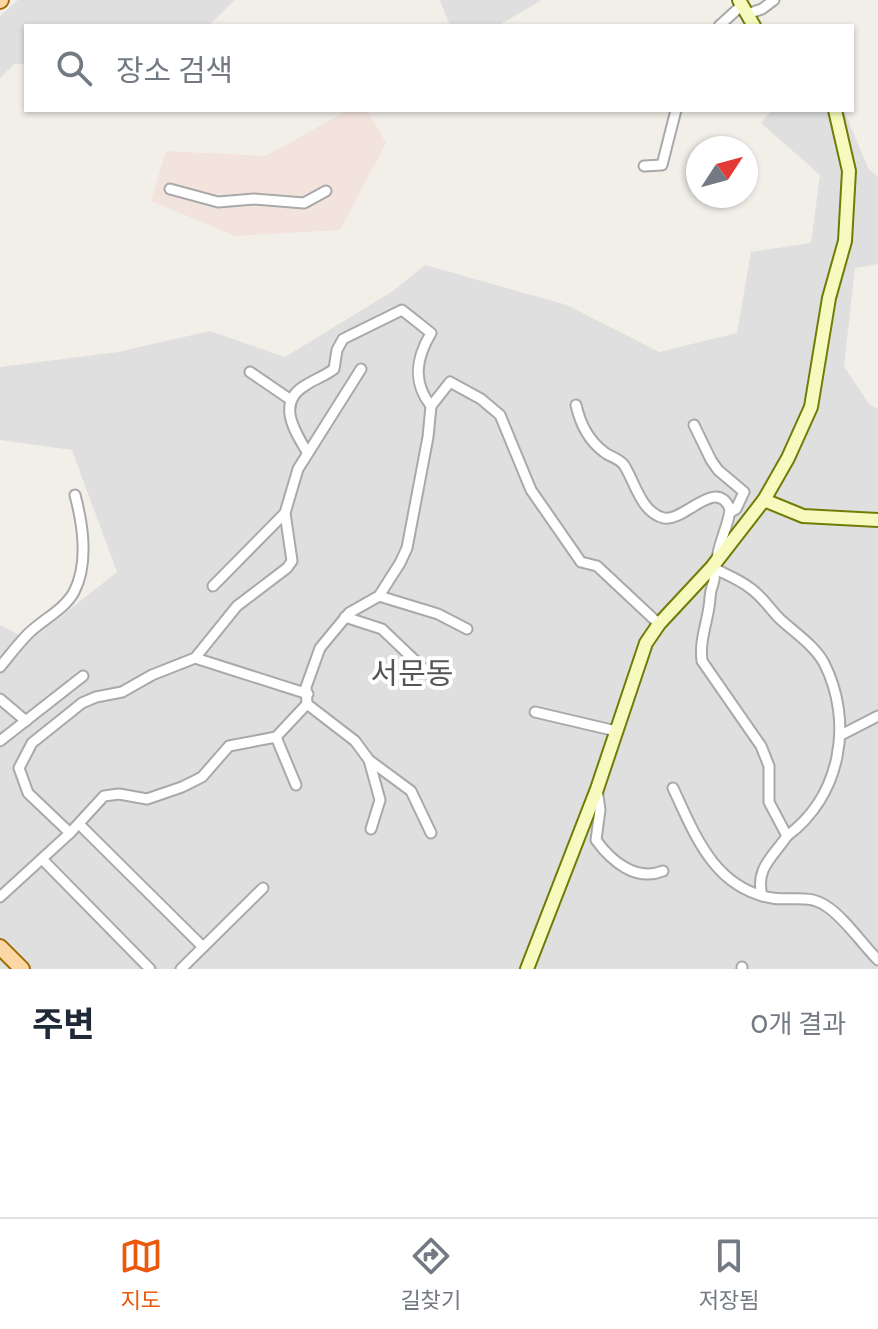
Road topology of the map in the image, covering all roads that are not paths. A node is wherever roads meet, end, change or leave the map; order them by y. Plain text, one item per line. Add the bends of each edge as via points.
1 (774, 0) edge
2 (743, 6) edge
3 (721, 24) edge
4 (753, 24) edge
5 (675, 112) edge
6 (836, 112) edge
7 (644, 166) dead end
8 (170, 189) dead end
9 (326, 191) dead end
10 (361, 369) dead end
11 (250, 372) dead end
12 (291, 400) junction
13 (576, 405) dead end
14 (431, 406) junction
15 (694, 425) dead end
16 (307, 452) junction
17 (75, 495) dead end
18 (764, 500) junction
19 (731, 512) junction
20 (285, 513) junction
21 (878, 520) edge
22 (715, 564) junction
23 (213, 586) dead end
24 (379, 596) junction
25 (345, 617) junction
26 (659, 624) junction
27 (467, 629) dead end
28 (195, 658) junction
29 (0, 667) edge
30 (429, 674) dead end
31 (83, 676) dead end
32 (0, 699) edge
33 (307, 699) junction
34 (535, 712) dead end
35 (878, 716) edge
36 (26, 721) junction
37 (616, 731) junction
38 (841, 735) junction
39 (276, 737) junction
40 (0, 741) edge
41 (369, 760) junction
42 (296, 785) dead end
43 (673, 788) dead end
44 (597, 789) junction
45 (79, 824) junction
46 (371, 829) dead end
47 (70, 833) junction
48 (431, 833) dead end
49 (787, 836) junction
50 (42, 859) junction
51 (663, 871) dead end
52 (263, 888) dead end
53 (762, 896) junction
54 (0, 897) edge
55 (0, 947) edge
56 (203, 947) junction
57 (878, 960) edge
58 (22, 969) edge
59 (150, 969) edge
60 (181, 969) edge
61 (527, 969) edge

1 - 2 street via 762,9
2 - 3 street
2 - 4 street
5 - 7 street via 662,165
6 - 18 street via 849,171 845,241 829,298 811,407
8 - 9 street via 218,202 304,203
10 - 16 street
11 - 12 street
12 - 14 street via 334,369 343,339 402,310 431,333 422,348 417,380
12 - 16 street via 293,428
13 - 19 street via 585,431 601,450 623,463 642,501 658,515 670,519 712,497 720,498
14 - 24 street via 407,548
14 - 26 street via 450,382 500,415 531,490 581,562 597,566
15 - 19 street via 711,460 744,492
16 - 20 street
17 - 29 street via 84,526 75,591
18 - 21 street via 803,516
18 - 22 street
19 - 22 street
20 - 23 street
20 - 28 street via 292,561 237,606
22 - 26 street
22 - 38 street via 751,588 823,661
22 - 49 street via 702,661 761,746 769,766 769,802
24 - 25 street
24 - 27 street
25 - 30 street via 382,629
25 - 33 street via 313,661
26 - 37 street via 639,658
28 - 33 street
28 - 47 street via 122,692 82,703 32,743 19,768 24,785
31 - 36 street
32 - 36 street
33 - 39 street
33 - 41 street
34 - 37 street
35 - 38 street
36 - 40 street
37 - 44 street
38 - 49 street via 836,769 813,811
39 - 42 street
39 - 45 street via 229,746 202,777 182,787 147,799 104,796
41 - 46 street via 380,800
41 - 48 street via 411,791
43 - 53 street via 717,869
44 - 51 street via 596,840 601,847 632,871 645,876
44 - 61 street
45 - 47 street
45 - 56 street
47 - 50 street
49 - 53 street via 762,869
50 - 54 street
50 - 59 street
52 - 56 street
53 - 57 street via 800,896 826,906
55 - 58 main road
56 - 60 street

